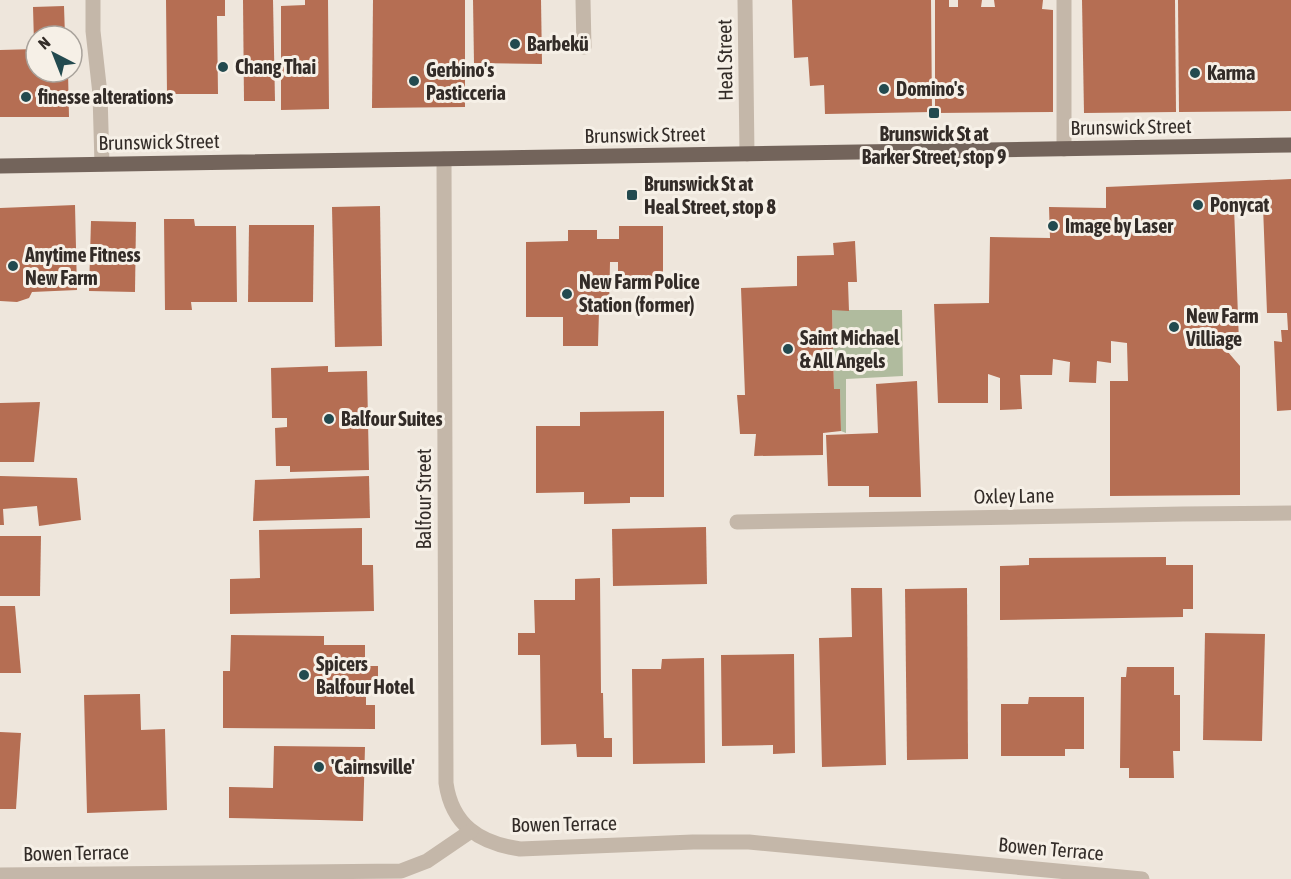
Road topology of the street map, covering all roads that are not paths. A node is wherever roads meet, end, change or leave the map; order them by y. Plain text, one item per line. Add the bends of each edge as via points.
1 (93, 0) edge
2 (583, 0) edge
3 (744, 0) edge
4 (1064, 0) edge
5 (584, 47) dead end
6 (1291, 145) edge
7 (1064, 149) junction
8 (747, 154) junction
9 (444, 159) junction
10 (102, 164) junction
11 (0, 166) edge
12 (1291, 513) edge
13 (737, 522) dead end
14 (471, 831) junction
15 (5, 876) edge
16 (1142, 879) edge

1 - 10 street
2 - 5 street
3 - 8 street, Heal Street
4 - 7 street
6 - 7 main road, Brunswick Street
7 - 8 main road, Brunswick Street
8 - 9 main road, Brunswick Street
9 - 10 main road, Brunswick Street
9 - 14 street, Balfour Street via 446,783 456,815
10 - 11 main road, Brunswick Street
12 - 13 street, Oxley Lane
14 - 15 street, Bowen Terrace via 427,861 401,870
14 - 16 street, Bowen Terrace via 495,845 520,849 749,842

